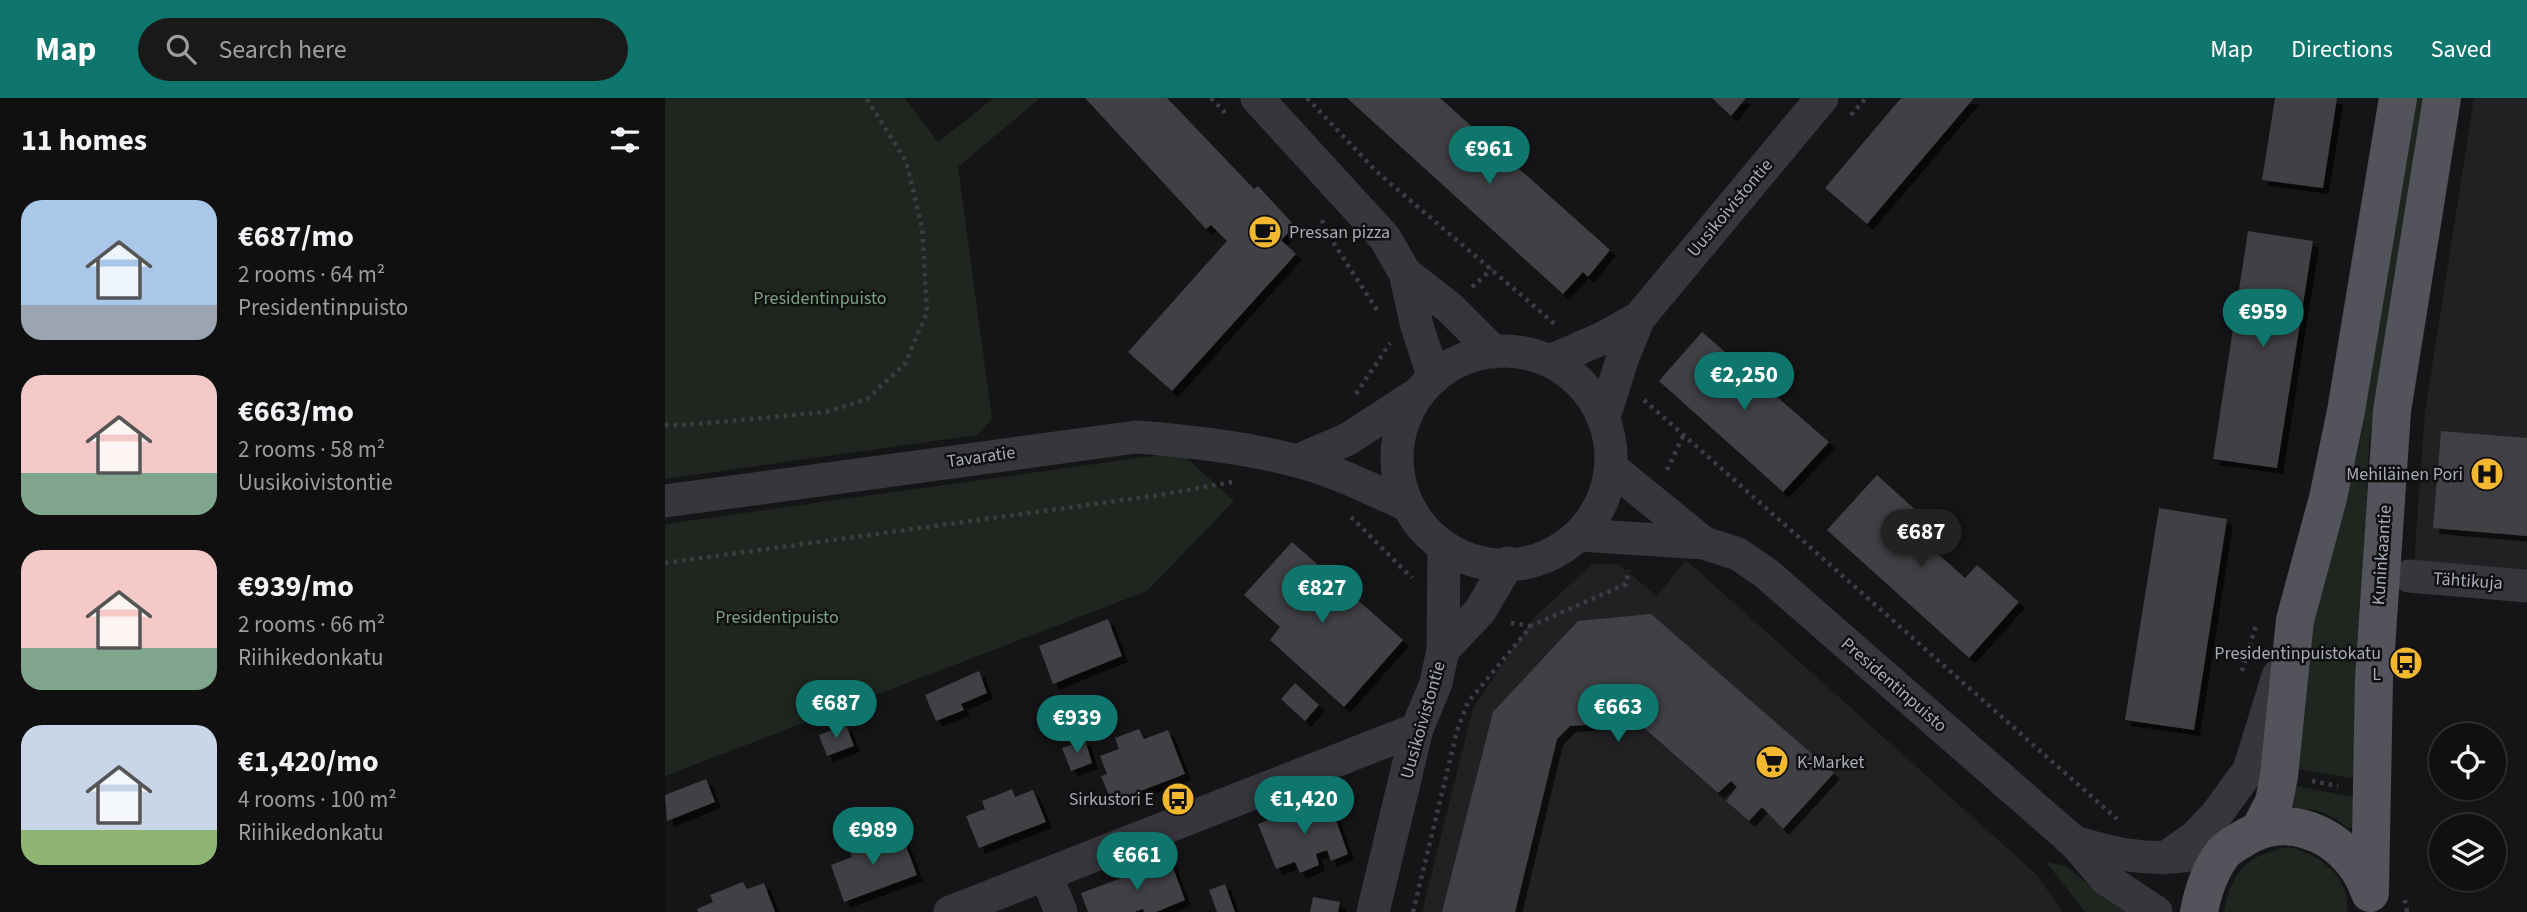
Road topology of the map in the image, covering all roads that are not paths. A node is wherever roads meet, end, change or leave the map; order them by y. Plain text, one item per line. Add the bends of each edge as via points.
1 (1258, 98) edge
2 (1822, 98) edge
3 (2398, 98) edge
4 (2442, 98) edge
5 (1405, 273) junction
6 (1639, 318) junction
7 (1494, 352) junction
8 (1551, 361) junction
9 (1426, 386) junction
10 (1604, 417) junction
11 (1297, 461) junction
12 (1613, 468) junction
13 (665, 502) edge
14 (1403, 503) junction
15 (1580, 535) junction
16 (1703, 544) junction
17 (1444, 548) junction
18 (1508, 563) junction
19 (2409, 576) dead end
20 (2527, 586) edge
21 (2276, 619) junction
22 (1443, 650) junction
23 (1417, 729) junction
24 (2260, 829) junction
25 (2074, 842) junction
26 (2225, 850) junction
27 (2165, 858) junction
28 (1046, 875) junction
29 (2371, 901) edge
30 (950, 912) edge
31 (1061, 912) edge
32 (1373, 912) edge
33 (2156, 912) edge
34 (2199, 912) edge

1 - 5 street via 1385,238
2 - 6 street, Uusikoivistontie
3 - 21 main road via 2328,498
4 - 29 main road, Kuninkaantie via 2392,411 2374,680
5 - 7 street via 1450,308
5 - 9 street
6 - 8 street
6 - 10 street
7 - 8 street
7 - 9 street via 1458,361
8 - 10 street via 1584,387
9 - 11 street via 1348,439
9 - 14 street via 1400,426 1396,460
10 - 12 street
11 - 13 street, Tavaratie via 1201,442 1136,436
11 - 14 street, Tavaratie
12 - 15 street via 1602,509
12 - 16 street, Presidentinpuisto
14 - 17 street
15 - 16 street, Presidentinpuisto
15 - 18 street via 1545,556
16 - 25 street, Presidentinpuisto via 1738,554 1767,573
17 - 18 street via 1475,560
17 - 22 street, Uusikoivistontie
18 - 22 street via 1481,611
19 - 20 street, Tähtikuja
21 - 24 main road via 2279,776 2274,802
21 - 27 street via 2249,770 2216,815
22 - 23 street, Uusikoivistontie
23 - 28 street
23 - 32 street, Uusikoivistontie
24 - 26 main road
24 - 29 main road via 2294,826 2322,835 2347,853
25 - 27 street via 2123,856
25 - 33 street, Presidentinpuisto via 2106,879
26 - 27 street
26 - 34 main road via 2207,879
28 - 30 street
28 - 31 street

